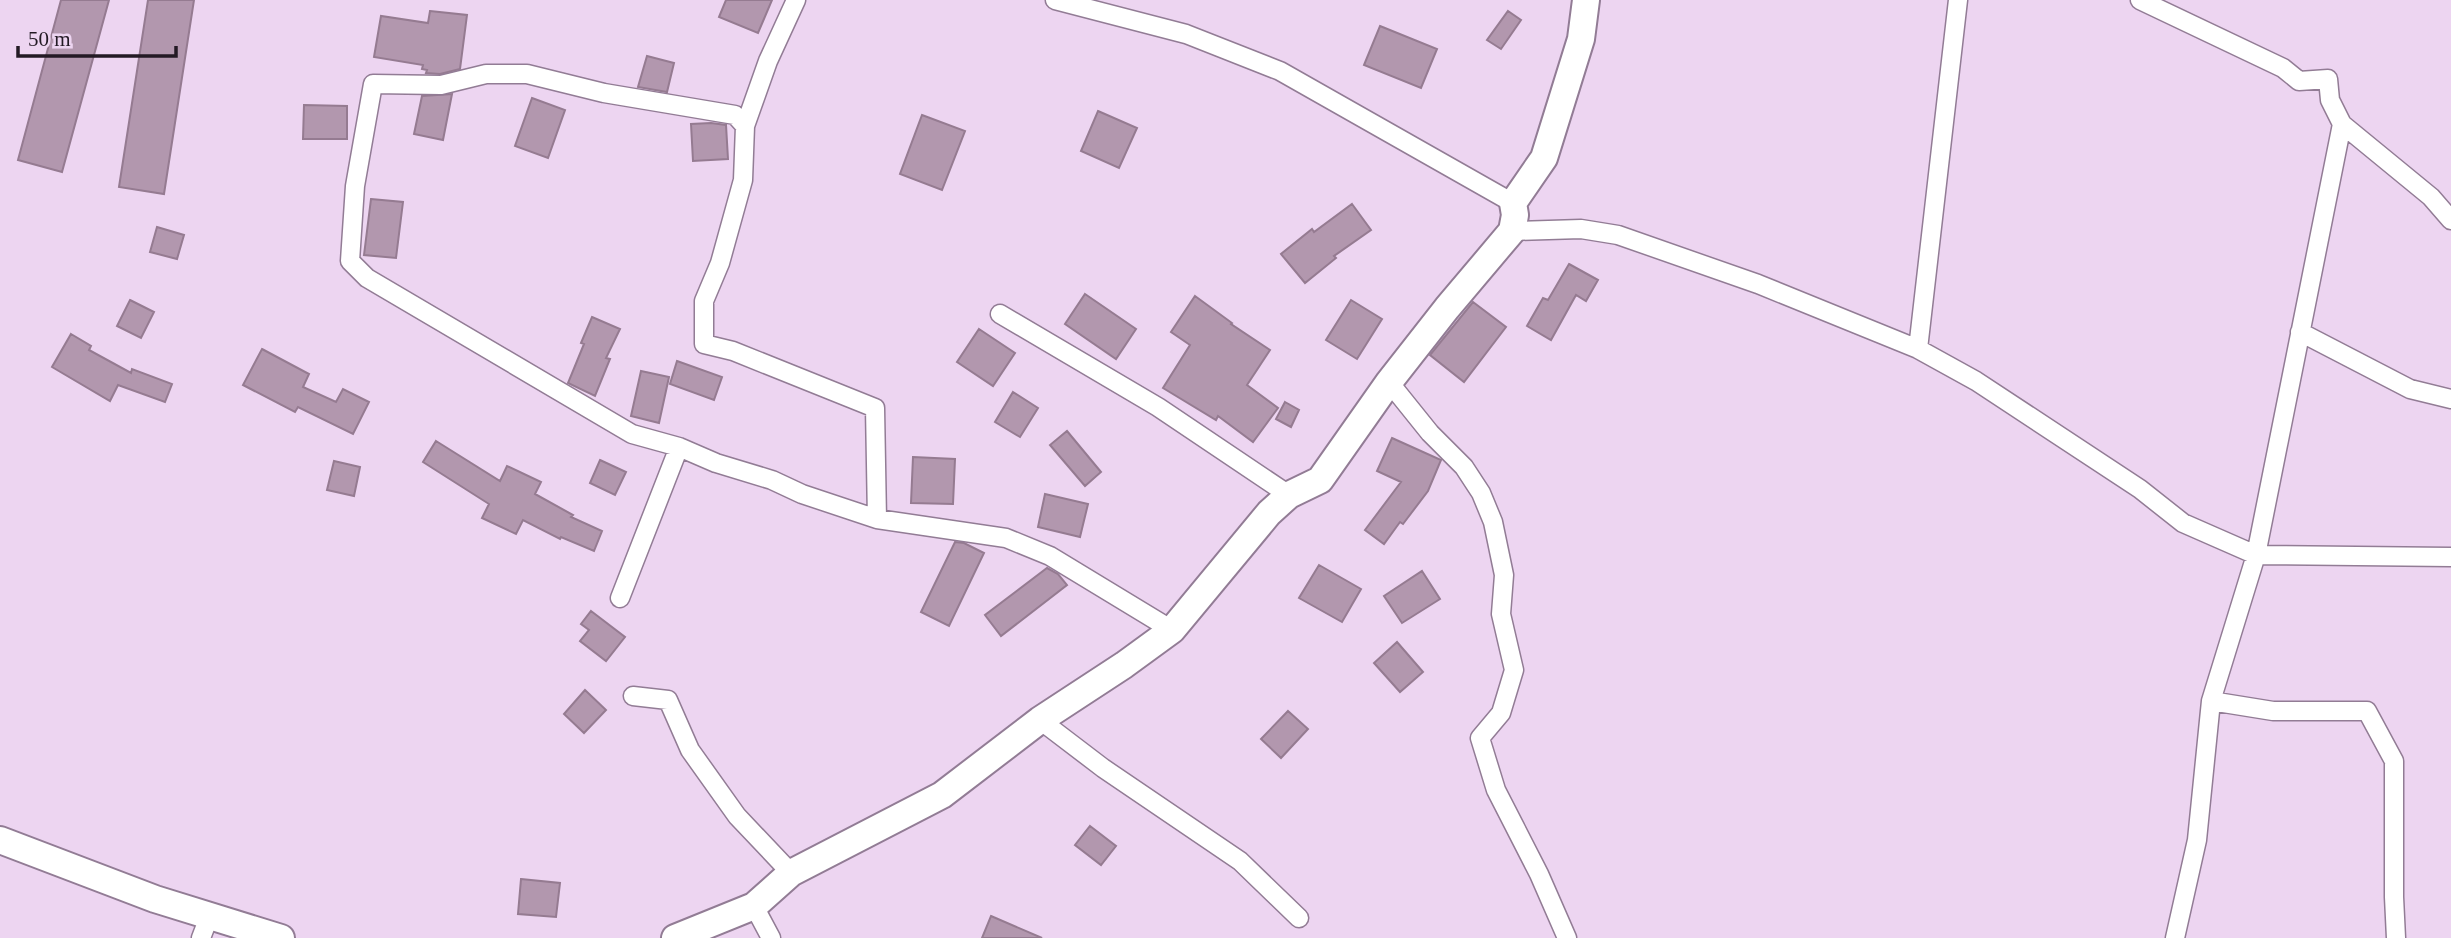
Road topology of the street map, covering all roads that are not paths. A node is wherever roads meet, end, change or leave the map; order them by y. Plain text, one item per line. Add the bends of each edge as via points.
1 (796, 0) edge
2 (1055, 0) edge
3 (1586, 0) edge
4 (1958, 0) edge
5 (2140, 0) edge
6 (2342, 124) junction
7 (745, 126) junction
8 (1513, 202) junction
9 (2451, 220) edge
10 (1512, 230) junction
11 (1000, 314) dead end
12 (2300, 332) junction
13 (1918, 349) junction
14 (1390, 382) junction
15 (2451, 399) edge
16 (679, 447) junction
17 (1289, 495) junction
18 (877, 519) junction
19 (2256, 555) junction
20 (2451, 557) edge
21 (620, 598) dead end
22 (1172, 630) junction
23 (633, 696) dead end
24 (2211, 701) junction
25 (1040, 720) junction
26 (0, 840) edge
27 (791, 873) junction
28 (754, 906) junction
29 (1299, 918) dead end
30 (205, 928) edge
31 (281, 938) edge
32 (675, 938) edge
33 (771, 938) edge
34 (1567, 938) edge
35 (2175, 938) edge
36 (2396, 938) edge

1 - 7 street
2 - 8 street via 1186,34 1280,71
3 - 8 street via 1581,39 1544,158
4 - 13 street
5 - 6 street via 2283,68 2299,81 2328,79 2330,100
6 - 9 street via 2436,202
6 - 12 street
7 - 16 street via 735,115 604,93 527,74 486,74 441,85 373,84 355,186 350,261 367,278 632,434
7 - 18 street via 743,180 720,263 704,301 704,344 733,351 875,408
8 - 10 street
10 - 13 street via 1581,229 1618,235 1758,284
10 - 14 street
11 - 17 street via 1158,407
12 - 15 street via 2410,389
12 - 19 street
13 - 19 street via 1976,381 2140,489 2183,523
14 - 17 street via 1320,481
14 - 34 street via 1464,467 1493,522 1504,575 1501,614 1514,670 1501,713 1480,738 1496,790
16 - 18 street
16 - 21 street
17 - 22 street
18 - 22 street via 1006,538 1050,556
19 - 20 street
19 - 24 street
22 - 25 street
23 - 27 street via 668,700 690,750 737,816
24 - 35 street via 2197,840
24 - 36 street via 2273,712 2367,711 2394,761
25 - 27 street via 942,795
25 - 29 street via 1240,860
26 - 30 street
27 - 28 street
28 - 32 street
28 - 33 street
30 - 31 street

